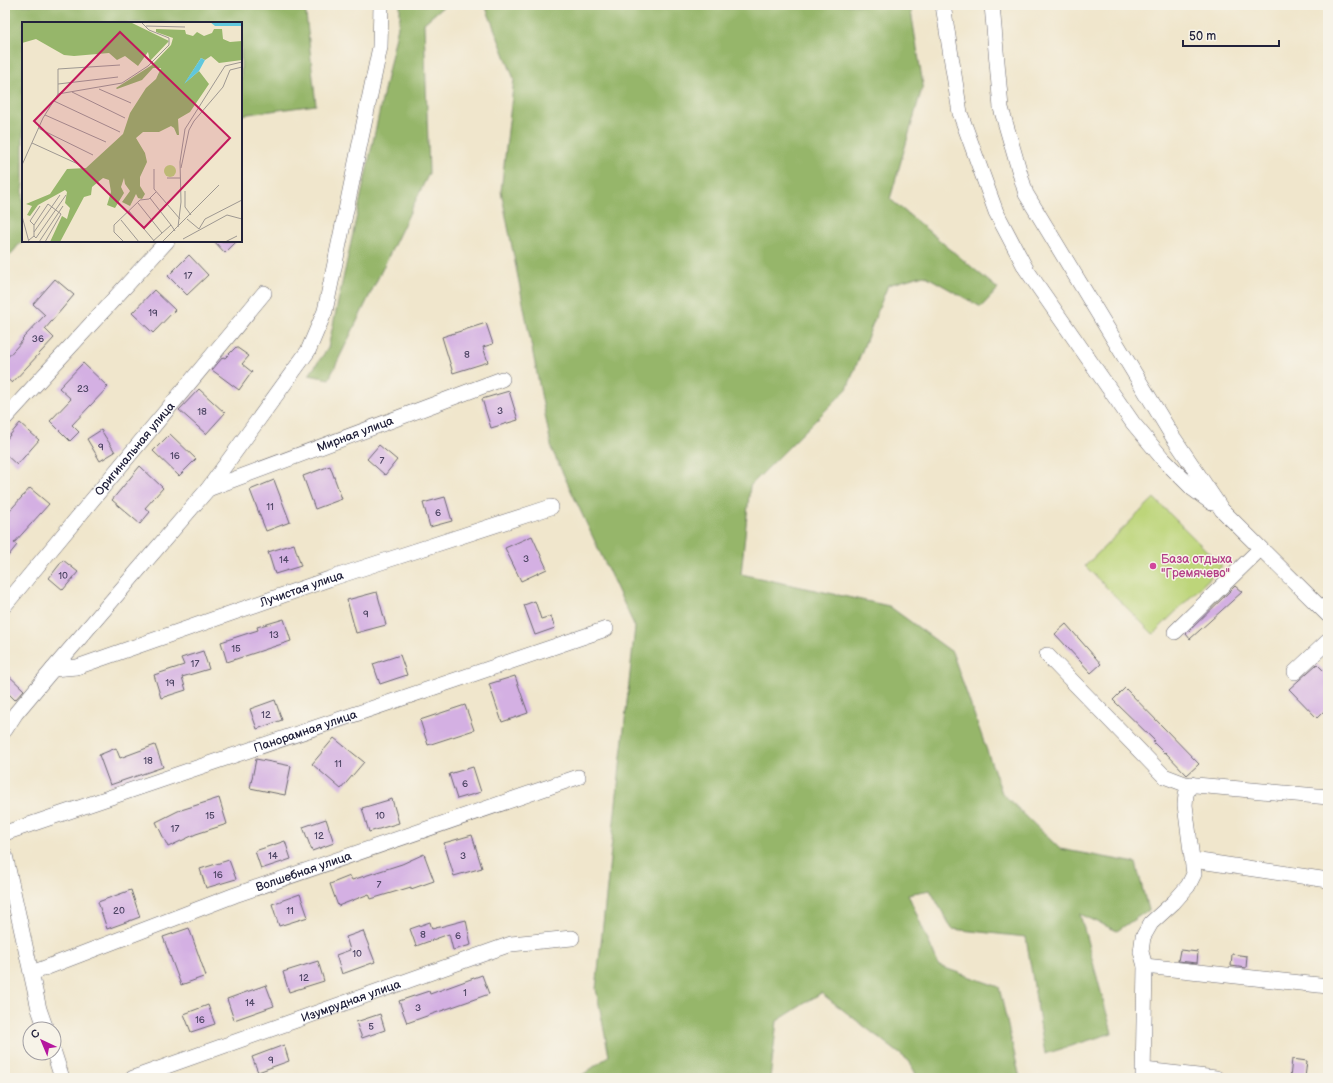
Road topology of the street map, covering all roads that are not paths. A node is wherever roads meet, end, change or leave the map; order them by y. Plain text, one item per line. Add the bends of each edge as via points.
1 (381, 5) edge
2 (943, 5) edge
3 (992, 5) edge
4 (166, 242) edge
5 (264, 293) dead end
6 (502, 379) dead end
7 (5, 418) edge
8 (208, 489) junction
9 (551, 507) dead end
10 (1222, 510) junction
11 (1260, 549) junction
12 (5, 605) edge
13 (1328, 615) edge
14 (606, 629) dead end
15 (1175, 632) dead end
16 (1328, 641) edge
17 (1047, 655) dead end
18 (53, 669) junction
19 (1295, 672) dead end
20 (5, 730) edge
21 (578, 777) dead end
22 (1191, 784) junction
23 (1328, 797) edge
24 (5, 833) edge
25 (5, 855) edge
26 (1193, 860) junction
27 (1328, 880) edge
28 (572, 938) dead end
29 (1145, 966) junction
30 (32, 973) junction
31 (1328, 986) edge
32 (43, 1021) edge
33 (57, 1061) edge
34 (1144, 1074) edge
35 (62, 1078) edge
36 (133, 1078) edge
37 (1216, 1078) edge

1 - 8 street via 380,47 325,311 308,351
2 - 10 street via 960,113 996,212 1026,269 1133,423 1193,489
3 - 10 street via 1001,108 1026,194 1173,437
4 - 7 street
5 - 12 street, Оригинальная улица
6 - 8 street, Мирная улица
8 - 18 street
9 - 18 street, Лучистая улица via 329,579 77,667
10 - 11 street
11 - 13 street
11 - 15 street
14 - 24 street, Панорамная улица
16 - 19 street
17 - 22 street via 1164,776
18 - 20 street
21 - 30 street, Волшебная улица via 235,895
22 - 23 street
22 - 26 street via 1185,804
25 - 30 street
26 - 27 street
26 - 29 street via 1194,874 1188,886 1151,923 1143,937 1141,952
28 - 36 street, Изумрудная улица via 511,944
29 - 31 street
29 - 34 street
30 - 32 street
33 - 35 street
34 - 37 street

